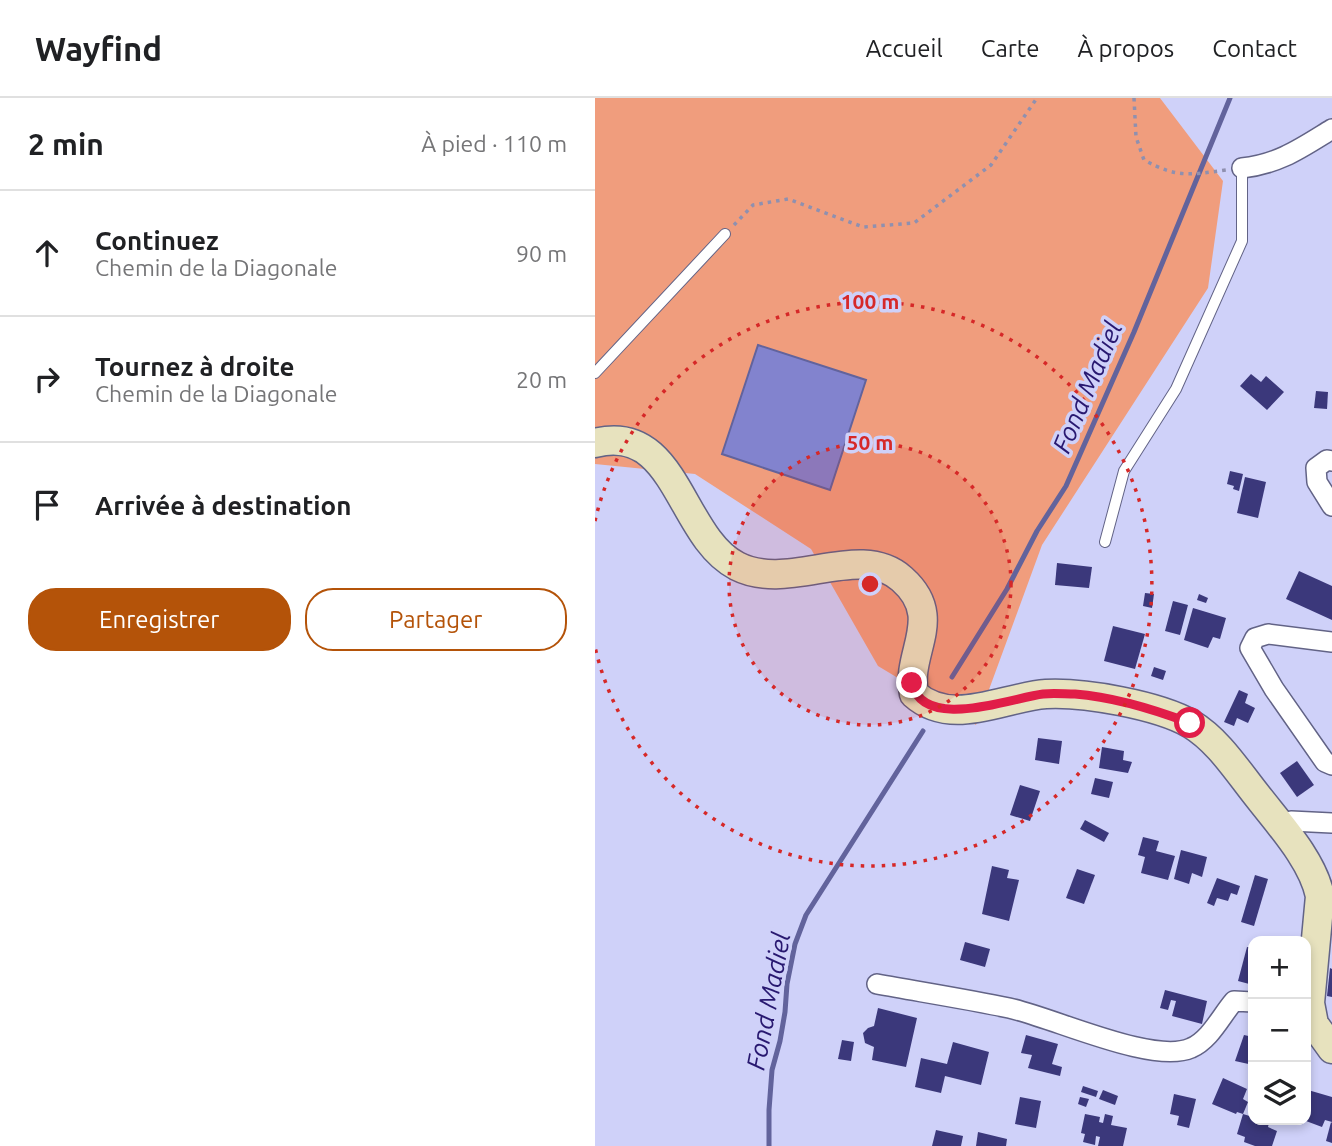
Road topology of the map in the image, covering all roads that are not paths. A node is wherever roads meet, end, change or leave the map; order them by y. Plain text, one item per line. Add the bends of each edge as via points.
1 (1332, 129) edge
2 (1242, 168) joint
3 (725, 234) road end
4 (595, 373) edge
5 (595, 443) edge
6 (1332, 461) edge
7 (1332, 506) edge
8 (1105, 542) dead end
9 (1332, 642) edge
10 (1332, 765) edge
11 (1332, 823) edge
12 (1282, 827) junction
13 (877, 984) dead end
14 (1310, 999) edge
15 (1248, 1002) edge
16 (1311, 1018) edge
17 (1332, 1049) edge

1 - 2 street via 1285,158
2 - 8 lane via 1242,241 1176,389 1124,471
3 - 4 lane
5 - 12 main road via 630,443 652,453 708,542 737,567 787,576 869,564 902,579 921,605 924,624 912,683 914,694 930,705 981,708 1043,694 1073,694 1172,716 1209,737
6 - 7 street via 1316,468 1317,482
9 - 10 street via 1268,634 1255,638 1250,649 1325,762
11 - 12 street via 1291,821
12 - 14 main road via 1316,880 1320,896
13 - 15 street via 1012,1009 1147,1051 1192,1048 1234,1001
16 - 17 main road

